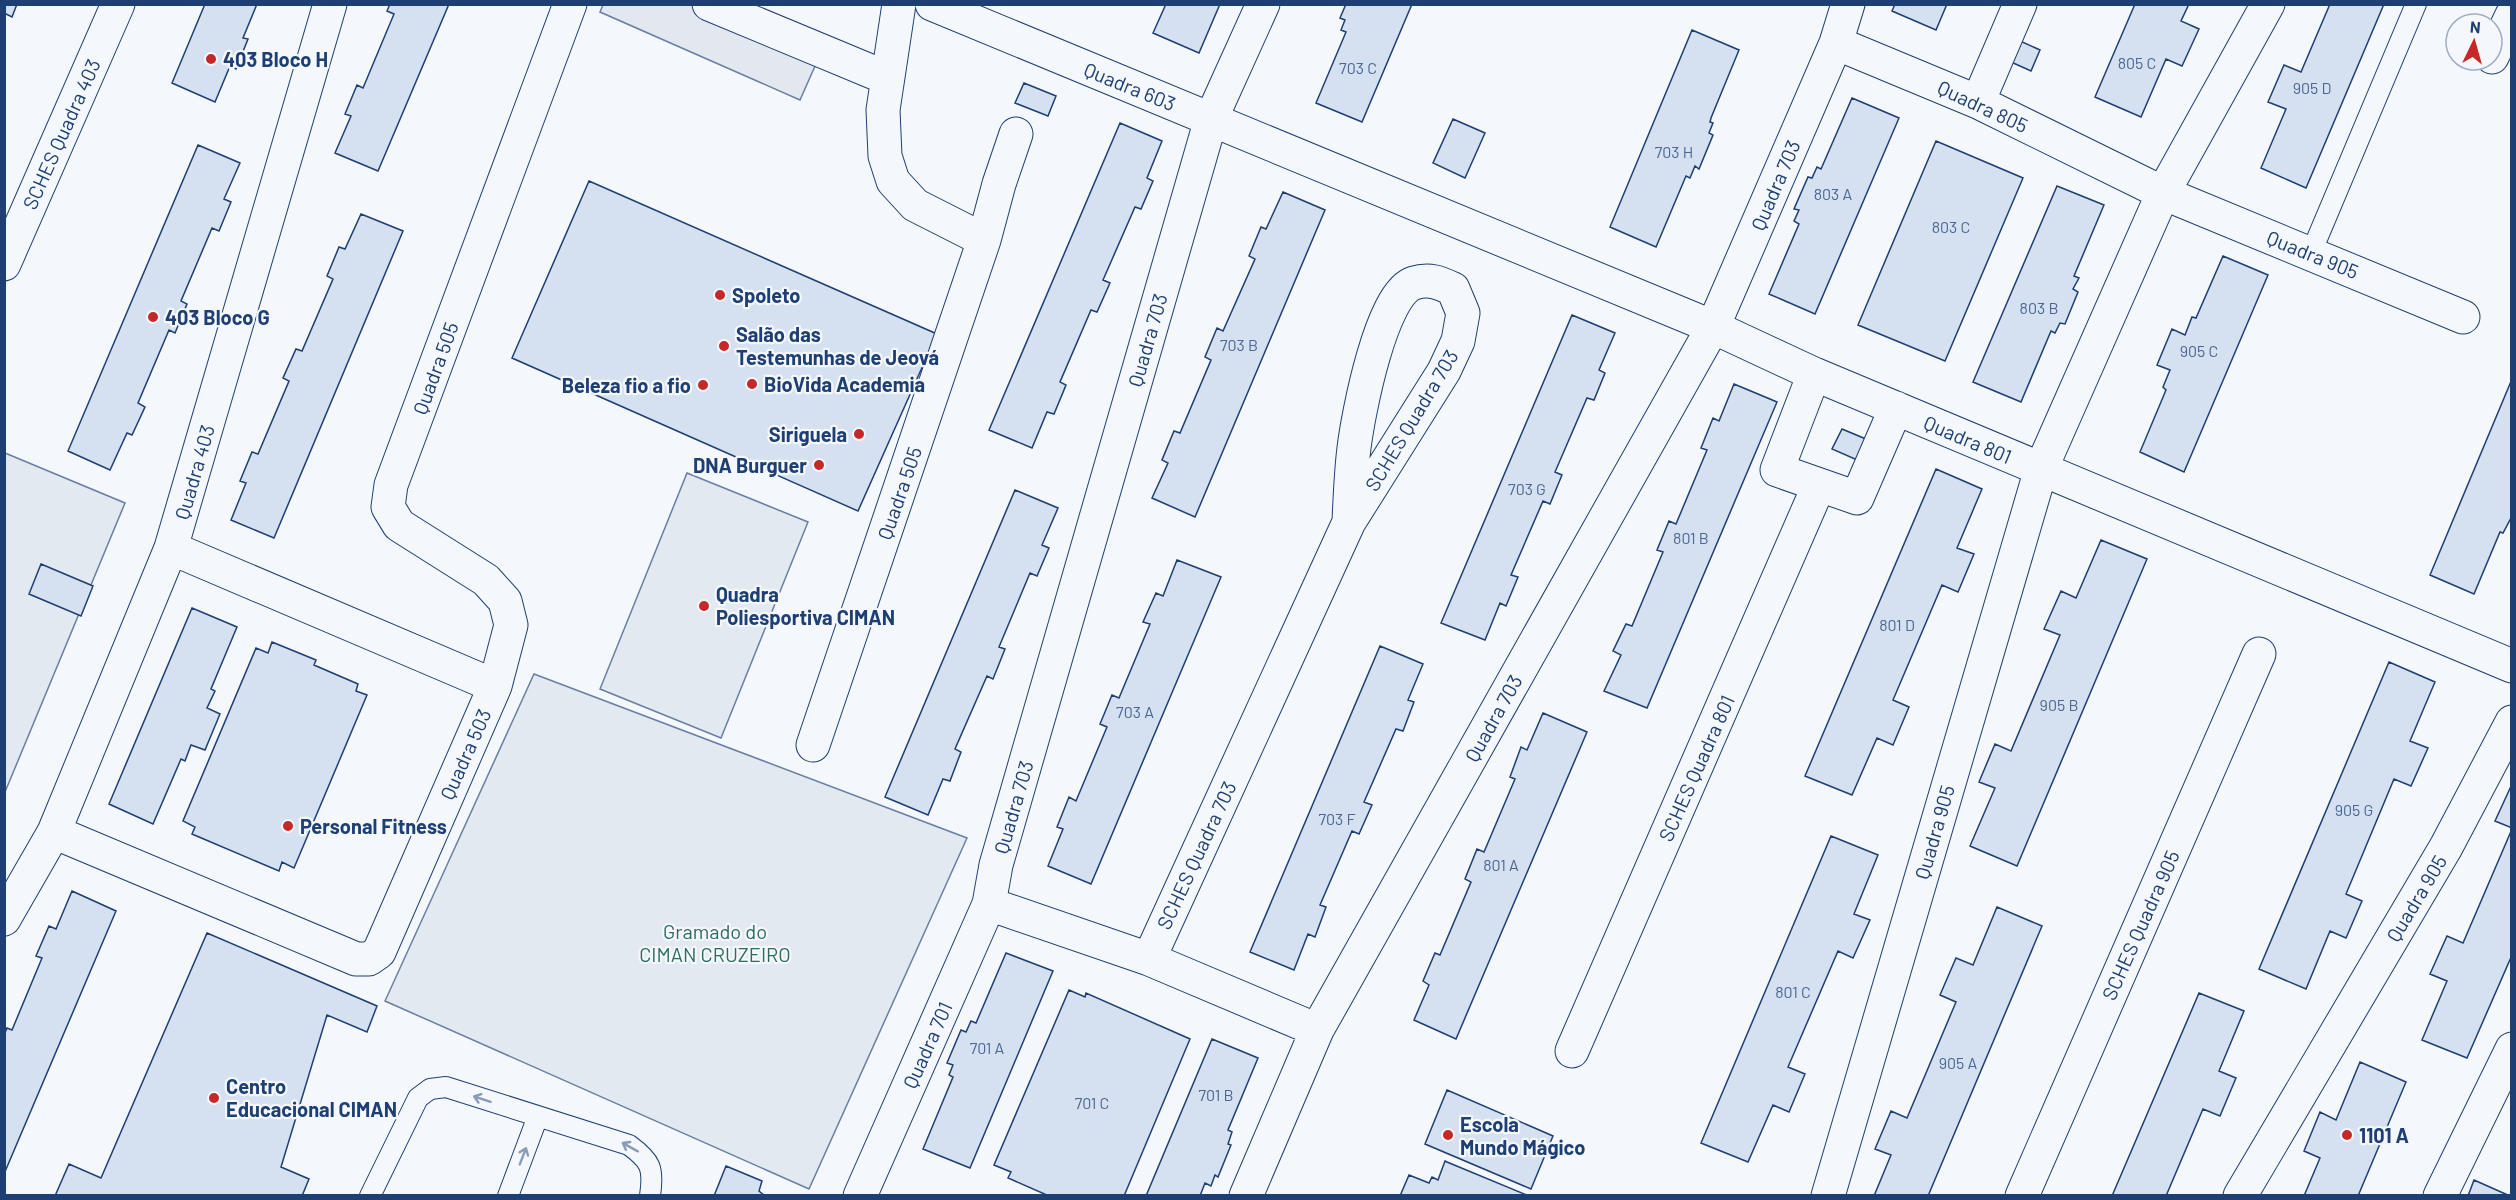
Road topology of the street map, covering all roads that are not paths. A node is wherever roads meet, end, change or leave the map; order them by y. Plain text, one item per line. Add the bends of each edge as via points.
1 (118, 4) edge
2 (330, 4) edge
3 (570, 4) edge
4 (709, 4) edge
5 (899, 4) edge
6 (932, 4) edge
7 (1263, 4) edge
8 (1848, 4) edge
9 (2020, 4) edge
10 (2268, 4) edge
11 (2416, 4) edge
12 (2511, 15) edge
13 (2504, 30) edge
14 (1836, 43) junction
15 (887, 78) junction
16 (1978, 102) junction
17 (1210, 119) junction
18 (1016, 134) dead end
19 (2163, 193) junction
20 (984, 240) junction
21 (2311, 253) junction
22 (4, 264) edge
23 (2463, 317) dead end
24 (1713, 327) junction
25 (1814, 374) junction
26 (1896, 408) junction
27 (2041, 469) junction
28 (1819, 485) junction
29 (1348, 522) junction
30 (171, 548) junction
31 (2259, 654) dead end
32 (2511, 666) edge
33 (495, 686) junction
34 (2511, 722) edge
35 (813, 745) dead end
36 (54, 832) junction
37 (989, 904) junction
38 (4, 919) edge
39 (1149, 959) junction
40 (1317, 1030) junction
41 (2511, 1049) edge
42 (1572, 1051) dead end
43 (538, 1116) junction
44 (872, 1192) edge
45 (370, 1196) edge
46 (508, 1196) edge
47 (650, 1196) edge
48 (1246, 1196) edge
49 (1828, 1196) edge
50 (2022, 1196) edge
51 (2240, 1196) edge
52 (2440, 1196) edge

1 - 22 street, SCHES Quadra 403
2 - 30 street, Quadra 403
3 - 33 street, Quadra 505 via 396,474 388,507 399,525 486,580 505,601 511,625
4 - 15 street
5 - 15 street
6 - 17 street, Quadra 603
7 - 17 street
8 - 14 street
9 - 16 street
10 - 19 street, Quadra 905
11 - 21 lane
12 - 13 street
14 - 16 street, Quadra 805
14 - 24 street, Quadra 703
15 - 20 street via 883,110 885,156 893,181 915,205
16 - 19 street, Quadra 805
17 - 24 street
17 - 37 street, Quadra 703 via 996,865
18 - 20 street, Quadra 505
19 - 21 street, Quadra 905
19 - 27 street, Quadra 905
20 - 35 street, Quadra 505
21 - 23 street, Quadra 905
24 - 25 street, Quadra 801
24 - 40 street, Quadra 703
25 - 26 street, Quadra 801
25 - 28 street via 1777,471
26 - 27 street, Quadra 801
26 - 28 street via 1857,498
27 - 32 street
27 - 49 street, Quadra 905
28 - 42 street, SCHES Quadra 801
29 - 29 street, SCHES Quadra 703 via 1444,371 1458,341 1463,313 1454,289 1434,280 1412,283 1398,296 1383,327 1362,399
29 - 39 street, SCHES Quadra 703
30 - 33 street, Quadra 503
30 - 36 street, Quadra 403
31 - 50 street, SCHES Quadra 905
33 - 36 street, Quadra 503 via 379,952 369,959 356,959
34 - 51 street, Quadra 905 via 2446,847
36 - 38 street, Quadra 403
37 - 39 street
37 - 44 street, Quadra 701
39 - 40 street
40 - 48 street
41 - 52 street
43 -> 45 lane via 446,1087 430,1089 418,1098
46 -> 43 lane
47 -> 43 lane via 653,1176 646,1158 629,1145

